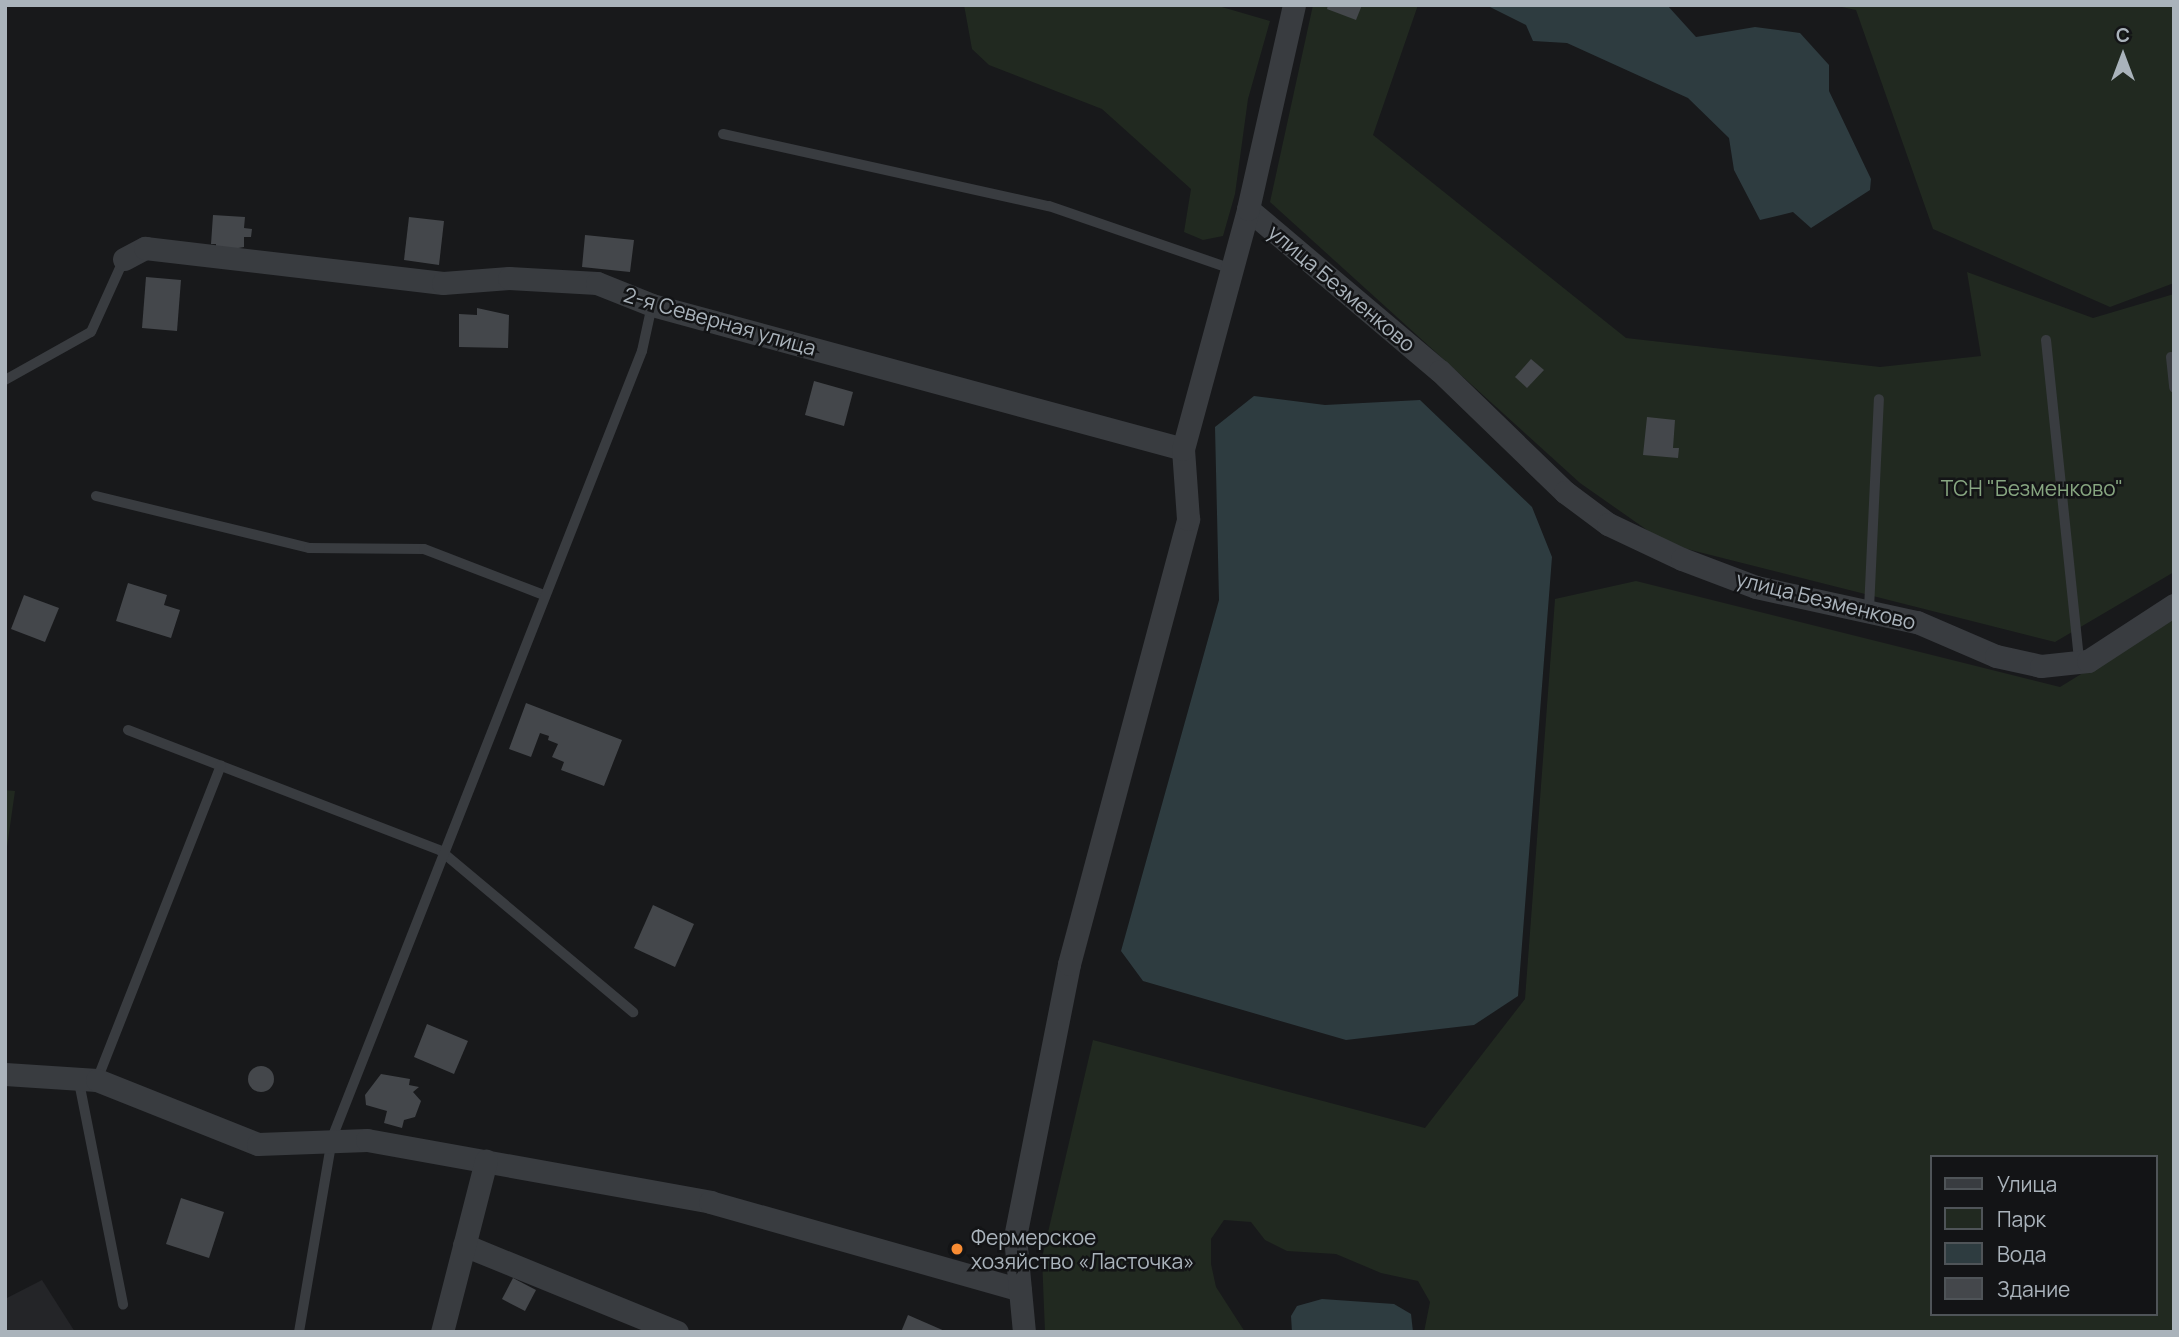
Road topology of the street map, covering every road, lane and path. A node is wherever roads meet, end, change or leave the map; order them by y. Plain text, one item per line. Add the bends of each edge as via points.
1 (1294, 5) edge
2 (723, 134) dead end
3 (1248, 209) junction
4 (124, 259) joint
5 (1232, 269) junction
6 (652, 305) junction
7 (2046, 340) dead end
8 (2171, 357) dead end
9 (5, 380) edge
10 (2174, 387) edge
11 (1879, 399) dead end
12 (1184, 449) junction
13 (96, 496) dead end
14 (544, 594) junction
15 (2174, 605) edge
16 (1869, 609) junction
17 (2079, 662) junction
18 (128, 730) dead end
19 (221, 766) junction
20 (441, 851) junction
21 (633, 1012) dead end
22 (5, 1074) edge
23 (88, 1078) junction
24 (331, 1138) junction
25 (486, 1161) junction
26 (464, 1245) junction
27 (1020, 1290) junction
28 (123, 1305) dead end
29 (299, 1332) edge
30 (442, 1332) edge
31 (677, 1332) edge
32 (1024, 1332) edge

1 - 3 street
2 - 5 lane via 1049,206
3 - 5 street
3 - 16 street, улица Безменково via 1440,371 1565,492 1608,524 1756,587
4 - 6 street, 2-я Северная улица via 145,248 443,283 509,278 597,283
4 - 9 lane via 91,332
5 - 12 street
6 - 12 street, 2-я Северная улица
6 - 14 lane via 642,351
7 - 17 lane
8 - 10 lane
11 - 16 lane
12 - 27 street via 1188,519 1069,964 1015,1237
13 - 14 lane via 309,548 424,549
14 - 20 lane
15 - 17 street, улица Безменково
16 - 17 street, улица Безменково via 1917,622 1996,656 2041,666
18 - 19 lane
19 - 20 lane
19 - 23 lane
20 - 21 lane
20 - 24 lane
22 - 23 street
23 - 24 street via 258,1144
23 - 28 lane
24 - 25 street
24 - 29 lane
25 - 26 street
25 - 27 street via 710,1202
26 - 30 street
26 - 31 street
27 - 32 street

